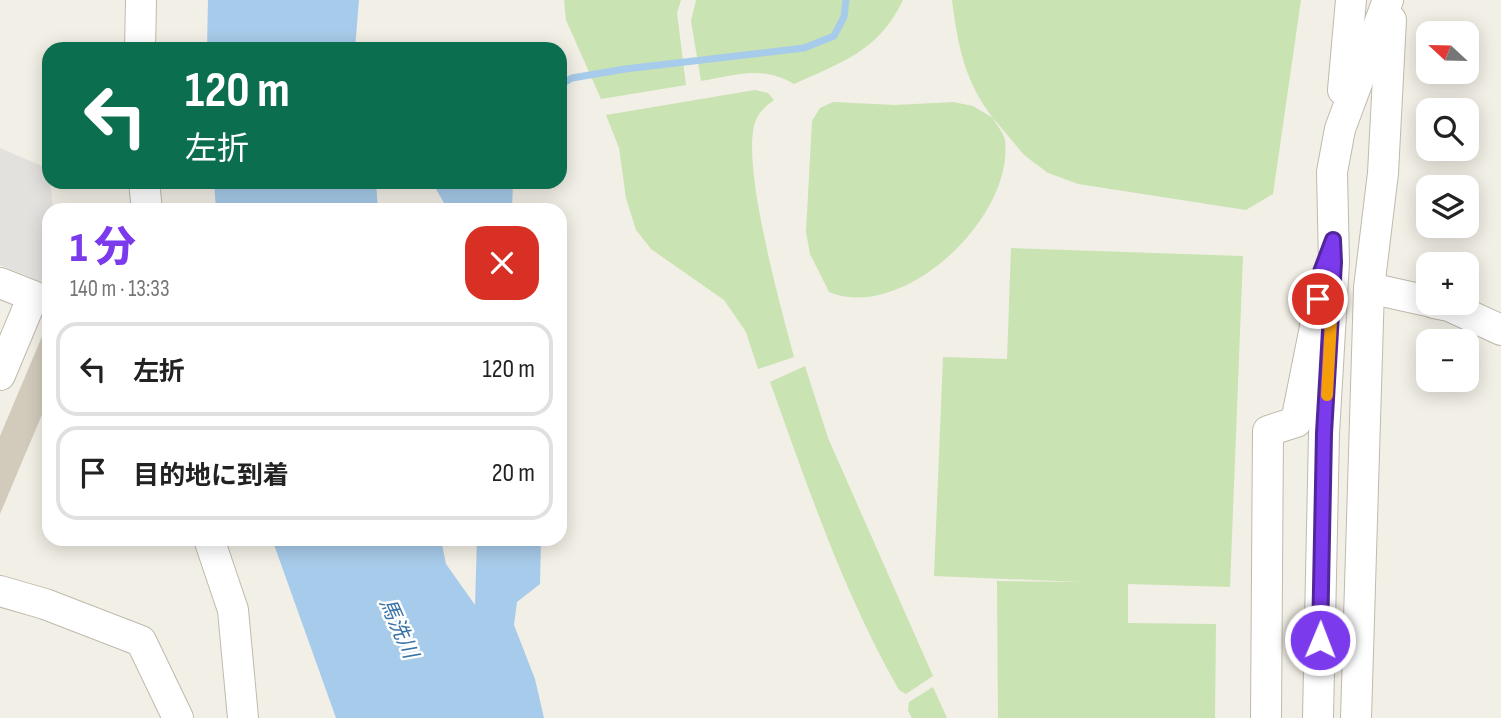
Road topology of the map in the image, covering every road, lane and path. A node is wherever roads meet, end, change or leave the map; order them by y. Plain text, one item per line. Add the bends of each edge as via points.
1 (141, 0) edge
2 (1351, 0) edge
3 (1390, 0) edge
4 (140, 42) edge
5 (1340, 129) junction
6 (1333, 240) junction
7 (0, 283) edge
8 (1369, 289) junction
9 (1416, 299) edge
10 (1468, 315) edge
11 (1501, 330) edge
12 (0, 375) edge
13 (211, 546) edge
14 (0, 591) edge
15 (178, 718) edge
16 (243, 718) edge
17 (1266, 718) edge
18 (1318, 718) edge
19 (1356, 718) edge

1 - 4 street
2 - 5 street
3 - 5 street
3 - 8 street via 1383,173
5 - 6 street via 1332,172
6 - 17 street via 1321,272 1316,326 1296,422 1268,431
6 - 18 street
7 - 12 street via 33,296
8 - 9 street
8 - 19 street
10 - 11 street
13 - 16 street via 233,610
14 - 15 street via 141,641

